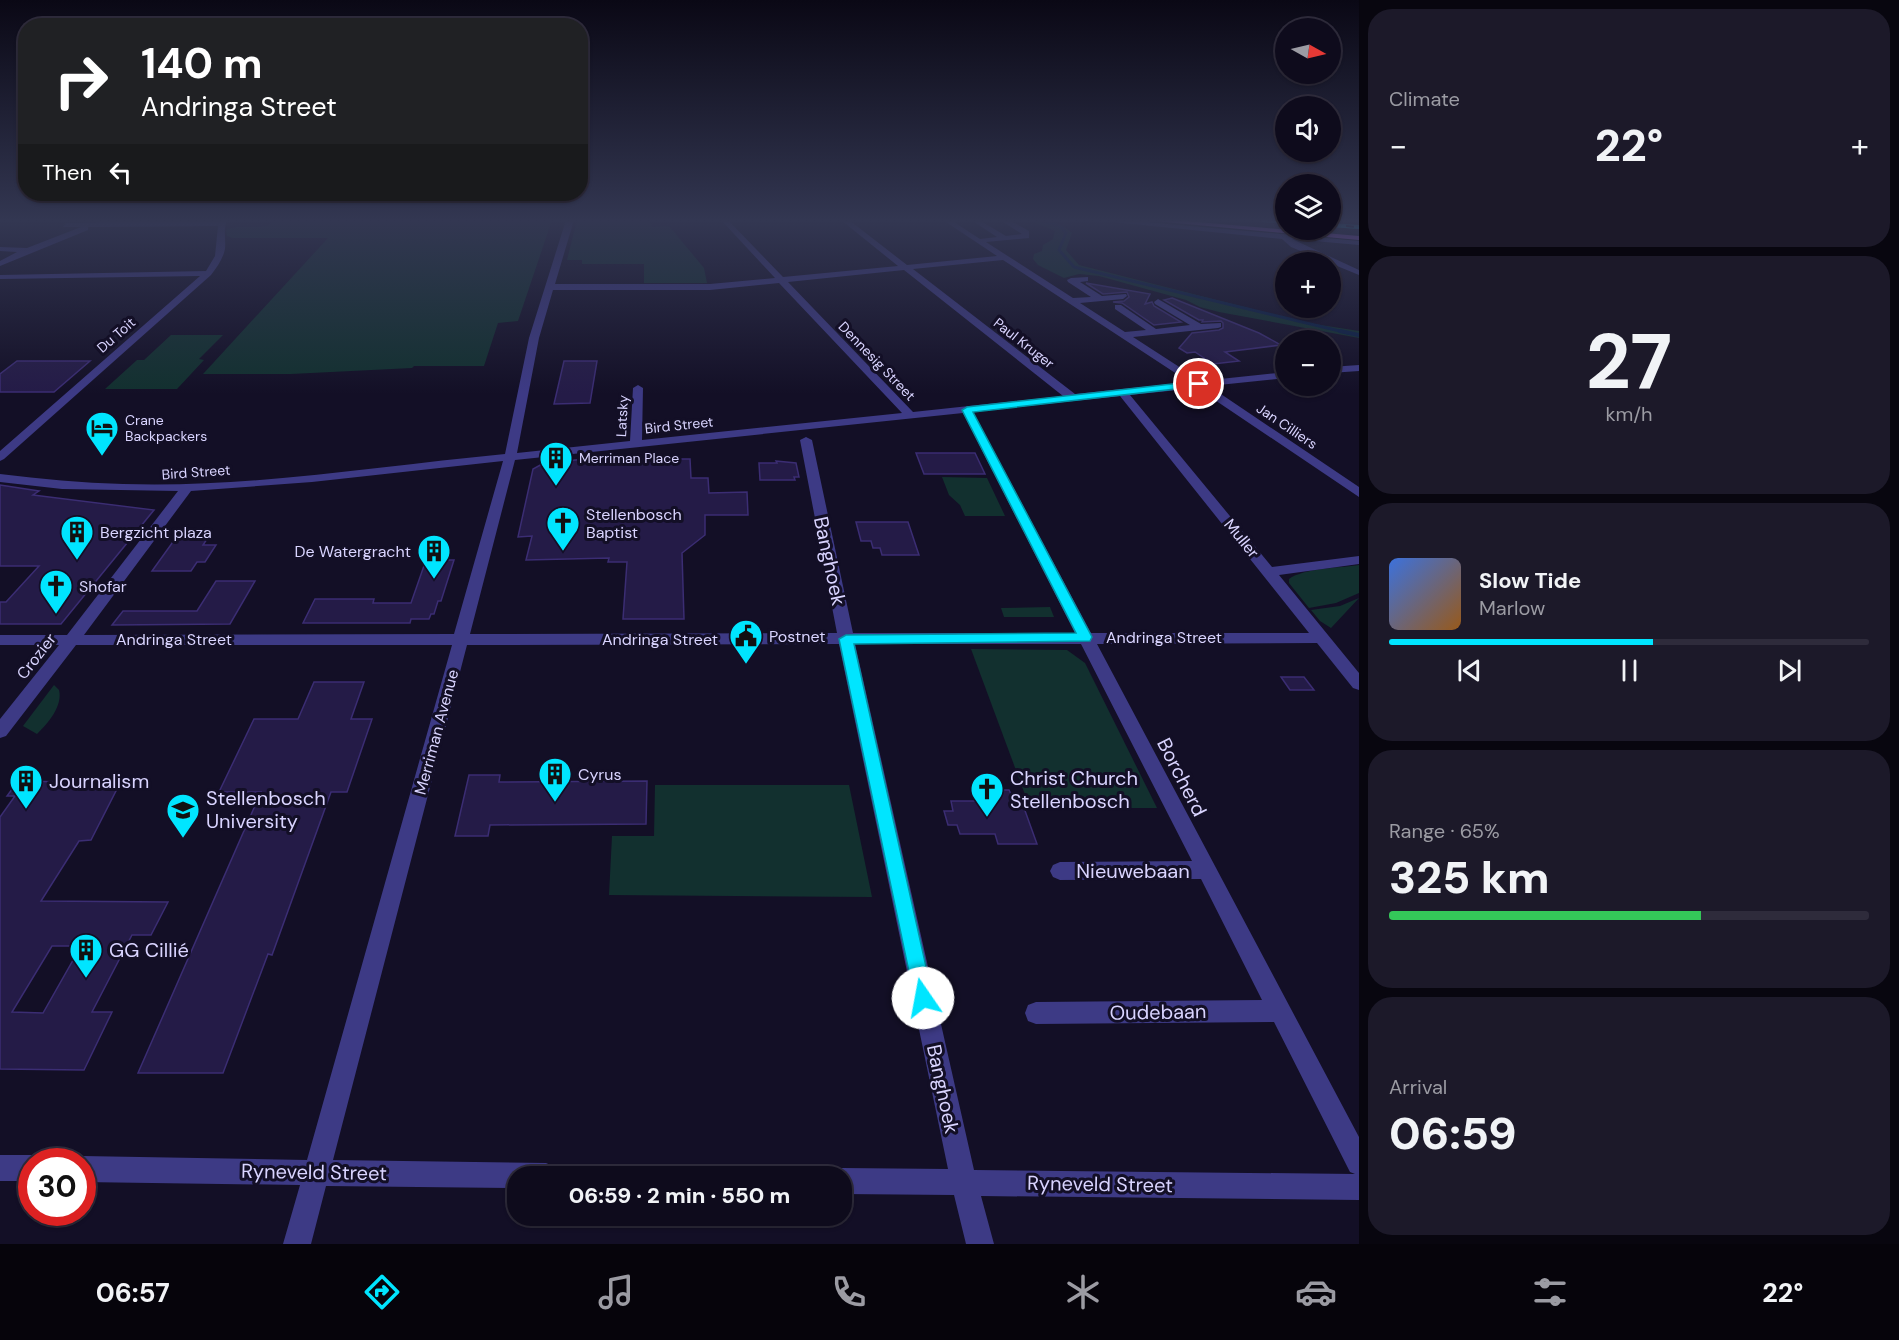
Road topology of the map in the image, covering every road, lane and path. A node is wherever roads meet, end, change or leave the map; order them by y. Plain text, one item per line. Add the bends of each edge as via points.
1 (202, 278) edge
2 (553, 278) edge
3 (800, 278) edge
4 (919, 278) edge
5 (1035, 278) edge
6 (1085, 279) dead end
7 (781, 280) junction
8 (550, 287) junction
9 (1123, 296) dead end
10 (1101, 299) junction
11 (1073, 302) junction
12 (1158, 302) dead end
13 (1118, 307) dead end
14 (1218, 325) dead end
15 (1200, 327) junction
16 (1155, 332) junction
17 (1124, 335) junction
18 (1359, 368) edge
19 (1341, 369) edge
20 (1275, 376) edge
21 (1199, 384) junction
22 (638, 388) dead end
23 (1123, 393) junction
24 (1073, 398) junction
25 (967, 410) junction
26 (911, 416) junction
27 (806, 440) dead end
28 (636, 445) junction
29 (0, 457) edge
30 (510, 457) junction
31 (0, 471) edge
32 (0, 478) edge
33 (75, 485) junction
34 (187, 488) junction
35 (1359, 493) edge
36 (1359, 560) edge
37 (1270, 572) junction
38 (1085, 637) junction
39 (1321, 638) junction
40 (72, 639) junction
41 (460, 639) junction
42 (846, 639) junction
43 (0, 640) edge
44 (1359, 684) edge
45 (0, 731) edge
46 (1205, 870) junction
47 (1060, 871) dead end
48 (1280, 1011) junction
49 (1036, 1013) dead end
50 (1359, 1163) edge
51 (0, 1168) edge
52 (18, 1168) edge
53 (96, 1169) edge
54 (317, 1172) junction
55 (507, 1175) edge
56 (852, 1181) edge
57 (965, 1183) junction
58 (1359, 1187) edge
59 (297, 1244) edge
60 (980, 1244) edge

1 - 29 street, Du Toit
2 - 8 street, Merriman Avenue
3 - 7 street
4 - 24 street, Paul Kruger
5 - 11 street, Jan Cilliers
6 - 10 street via 1071,280
7 - 8 street via 710,287
7 - 26 street, Dennesig Street
8 - 30 street, Merriman Avenue via 534,338
9 - 10 street
10 - 11 street
11 - 17 street, Jan Cilliers
12 - 15 street
13 - 16 street
14 - 15 street
15 - 16 street
16 - 17 street
17 - 21 street, Jan Cilliers
18 - 19 street
20 - 21 street, Bird Street
21 - 23 street, Bird Street
21 - 35 street, Jan Cilliers
22 - 28 street, Latsky
23 - 24 street, Bird Street
23 - 37 street, Muller
24 - 25 street, Bird Street
25 - 26 street, Bird Street
25 - 38 street, Borcherd
26 - 28 street, Bird Street
27 - 42 street, Banghoek
28 - 30 street, Bird Street
30 - 34 street, Bird Street
30 - 41 street, Merriman Avenue
31 - 33 street, Bird Street
32 - 33 street, Bird Street
33 - 34 street, Bird Street via 148,490
34 - 40 street, Crozier
36 - 37 street
37 - 39 street, Muller
38 - 39 street, Andringa Street
38 - 42 street, Andringa Street
38 - 46 street, Borcherd
39 - 44 street, Muller
40 - 41 street, Andringa Street
40 - 43 street, Andringa Street
40 - 45 street, Crozier
41 - 42 street, Andringa Street
41 - 54 street, Merriman Avenue
42 - 57 street, Banghoek
46 - 47 street, Nieuwebaan
46 - 48 street, Borcherd
48 - 49 street, Oudebaan
48 - 50 street, Borcherd
51 - 52 street
53 - 54 street, Ryneveld Street
54 - 55 street, Ryneveld Street
54 - 59 street, Merriman Avenue
56 - 57 street, Ryneveld Street
57 - 58 street, Ryneveld Street
57 - 60 street, Banghoek

